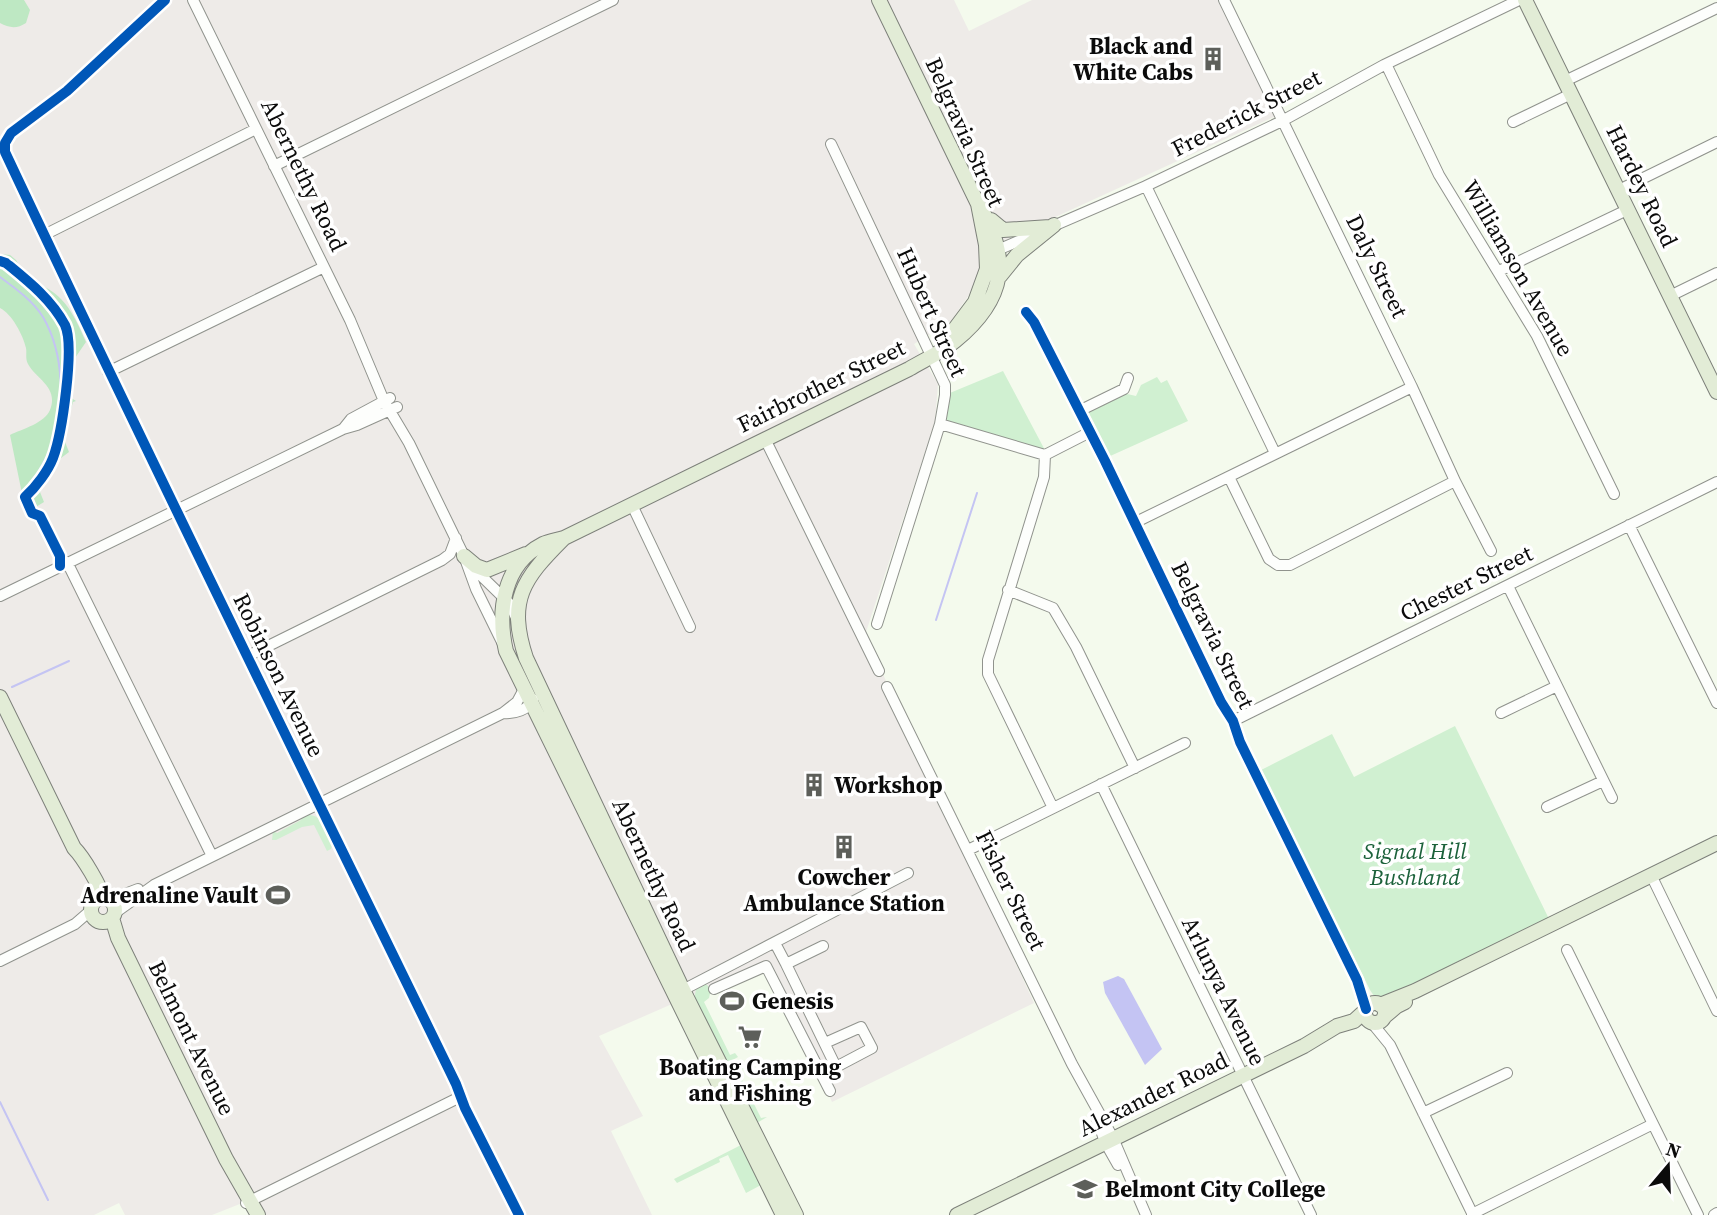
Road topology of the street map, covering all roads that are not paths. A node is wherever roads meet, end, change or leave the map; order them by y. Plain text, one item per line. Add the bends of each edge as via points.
1 (165, 0) edge
2 (194, 0) edge
3 (613, 0) edge
4 (879, 0) edge
5 (1224, 0) edge
6 (1519, 0) edge
7 (1525, 0) edge
8 (1717, 8) edge
9 (1386, 64) junction
10 (1568, 88) junction
11 (1282, 121) junction
12 (1513, 122) dead end
13 (256, 129) junction
14 (1717, 142) edge
15 (831, 144) dead end
16 (274, 166) junction
17 (1146, 186) junction
18 (1619, 190) junction
19 (978, 204) junction
20 (1629, 209) junction
21 (986, 217) junction
22 (1052, 226) junction
23 (44, 235) junction
24 (993, 252) junction
25 (324, 267) junction
26 (1499, 271) junction
27 (1717, 273) edge
28 (998, 278) junction
29 (1671, 296) junction
30 (1026, 312) dead end
31 (932, 355) junction
32 (108, 372) junction
33 (1129, 386) dead end
34 (1412, 387) junction
35 (1717, 392) edge
36 (390, 404) junction
37 (1079, 411) junction
38 (940, 425) junction
39 (1090, 432) junction
40 (765, 439) junction
41 (1275, 453) junction
42 (1045, 455) junction
43 (1228, 477) junction
44 (1455, 481) junction
45 (1717, 482) edge
46 (1614, 494) dead end
47 (632, 505) junction
48 (174, 510) junction
49 (1134, 523) junction
50 (1629, 525) junction
51 (456, 538) junction
52 (564, 538) junction
53 (534, 551) junction
54 (1491, 551) dead end
55 (466, 559) junction
56 (67, 562) junction
57 (1508, 586) junction
58 (1009, 590) junction
59 (0, 596) edge
60 (504, 597) junction
61 (517, 621) junction
62 (877, 624) dead end
63 (691, 627) dead end
64 (506, 651) junction
65 (247, 656) junction
66 (879, 671) dead end
67 (530, 685) junction
68 (1557, 686) junction
69 (887, 687) dead end
70 (0, 698) edge
71 (1717, 703) edge
72 (531, 704) junction
73 (503, 713) junction
74 (1501, 713) dead end
75 (1233, 721) junction
76 (1185, 743) dead end
77 (1135, 768) junction
78 (1602, 781) junction
79 (1101, 784) junction
80 (1612, 798) dead end
81 (318, 803) junction
82 (1547, 807) dead end
83 (1053, 808) junction
84 (1717, 842) edge
85 (968, 849) junction
86 (1717, 850) edge
87 (212, 856) junction
88 (908, 873) dead end
89 (1652, 878) junction
90 (103, 911) junction
91 (775, 943) junction
92 (823, 946) dead end
93 (1567, 950) dead end
94 (758, 951) junction
95 (0, 961) edge
96 (786, 964) junction
97 (766, 966) junction
98 (714, 989) dead end
99 (679, 992) junction
100 (1717, 1011) edge
101 (1375, 1014) junction
102 (825, 1043) dead end
103 (1507, 1073) dead end
104 (1243, 1079) junction
105 (830, 1091) dead end
106 (460, 1097) junction
107 (1423, 1113) junction
108 (1653, 1124) junction
109 (1111, 1143) junction
110 (249, 1206) edge
111 (1473, 1214) edge
112 (258, 1215) edge
113 (519, 1215) edge
114 (783, 1215) edge
115 (796, 1215) edge
116 (957, 1215) edge
117 (975, 1215) edge
118 (1146, 1215) edge
119 (1311, 1215) edge
120 (1698, 1215) edge

1 - 23 street, Robinson Avenue via 5,143 5,152
2 - 13 street, Abernethy Road
3 - 16 street
4 - 19 main road, Belgravia Street
5 - 11 street, Daly Street
6 - 9 street, Frederick Street
7 - 10 main road, Hardey Road
8 - 10 street
9 - 11 street, Frederick Street
9 - 26 street, Williamson Avenue via 1438,175
10 - 12 street
10 - 18 main road, Hardey Road
11 - 17 street, Frederick Street
11 - 34 street, Daly Street
13 - 16 street, Abernethy Road
13 - 23 street
14 - 18 street
15 - 31 street, Hubert Street
16 - 25 street, Abernethy Road
17 - 22 street, Frederick Street
17 - 41 street
18 - 20 main road, Hardey Road
19 - 21 main road, Fairbrother Street
19 - 24 main road, Belgravia Street
20 - 26 street
20 - 29 main road, Hardey Road
21 - 22 main road via 1003,230
21 - 24 main road, Fairbrother Street via 995,234
22 - 24 street, Frederick Street
22 - 28 main road
23 - 32 street, Robinson Avenue
24 - 28 main road, Fairbrother Street via 1000,262
24 - 31 main road, Belgravia Street via 975,303
25 - 32 street
25 - 36 street, Abernethy Road
26 - 46 street, Williamson Avenue via 1537,336
27 - 29 street
28 - 31 main road, Fairbrother Street via 988,303 967,330
29 - 35 main road, Hardey Road
30 - 37 street, Belgravia Street
31 - 38 street, Hubert Street via 945,385
31 - 40 main road, Fairbrother Street
32 - 48 street, Robinson Avenue
33 - 37 street
34 - 41 street
34 - 44 street, Daly Street
36 - 48 street via 357,425
36 - 51 street, Abernethy Road via 407,429 409,443
37 - 39 street, Belgravia Street
38 - 42 street
38 - 62 street, Hubert Street
39 - 42 street
39 - 49 street, Belgravia Street
40 - 47 main road, Fairbrother Street
40 - 66 street
41 - 43 street
42 - 58 street via 1044,477
43 - 44 street via 1269,559 1278,565 1290,565
43 - 49 street
44 - 54 street, Daly Street
45 - 50 street, Chester Street
47 - 52 main road, Fairbrother Street
47 - 63 street
48 - 56 street
48 - 65 street, Robinson Avenue
49 - 75 street, Belgravia Street
50 - 57 street, Chester Street
50 - 71 street
51 - 55 street, Abernethy Road
51 - 65 street via 450,554 442,560
52 - 53 main road, Fairbrother Street
52 - 61 main road, Fairbrother Street via 529,576
53 - 55 main road via 486,570
53 - 60 main road, Fairbrother Street via 513,573
55 - 60 street, Abernethy Road
55 - 64 street, Abernethy Road
56 - 59 street
56 - 87 street
57 - 68 street
57 - 75 street, Chester Street
58 - 77 street via 1052,608
58 - 83 street via 988,674
60 - 61 street, Abernethy Road
60 - 64 main road, Fairbrother Street via 501,624
61 - 67 main road, Abernethy Road
64 - 67 main road, Abernethy Road
65 - 81 street, Robinson Avenue
67 - 72 main road, Abernethy Road
67 - 73 street
67 - 99 main road, Abernethy Road
68 - 74 street
68 - 78 street
69 - 85 street, Fisher Street
70 - 90 main road, Belmont Avenue
72 - 73 street
72 - 99 main road, Abernethy Road
73 - 81 street
75 - 101 street, Belgravia Street
76 - 77 street
77 - 79 street
78 - 80 street
78 - 82 street
79 - 83 street
79 - 104 street, Arlunya Avenue
81 - 87 street
81 - 106 street, Robinson Avenue
83 - 85 street
84 - 89 main road, Alexander Road
85 - 109 street, Fisher Street
86 - 89 main road, Alexander Road
87 - 90 street
88 - 91 street
89 - 100 street
89 - 101 main road, Alexander Road
90 - 95 street
90 - 110 main road, Belmont Avenue
91 - 94 street
91 - 96 street
92 - 96 street
93 - 108 street
94 - 97 street
94 - 99 street
96 - 102 street
97 - 98 street
97 - 105 street
99 - 114 main road, Abernethy Road
99 - 115 main road, Abernethy Road
101 - 104 main road, Alexander Road via 1337,1026
101 - 107 street, Belgravia Street
103 - 107 street
104 - 109 main road, Alexander Road
104 - 119 street, Arlunya Avenue
106 - 110 street
106 - 113 street, Robinson Avenue
107 - 111 street, Belgravia Street
108 - 111 street
108 - 120 street
109 - 116 main road, Alexander Road
109 - 117 main road, Alexander Road
109 - 118 street, Fisher Street
110 - 112 main road, Belmont Avenue

